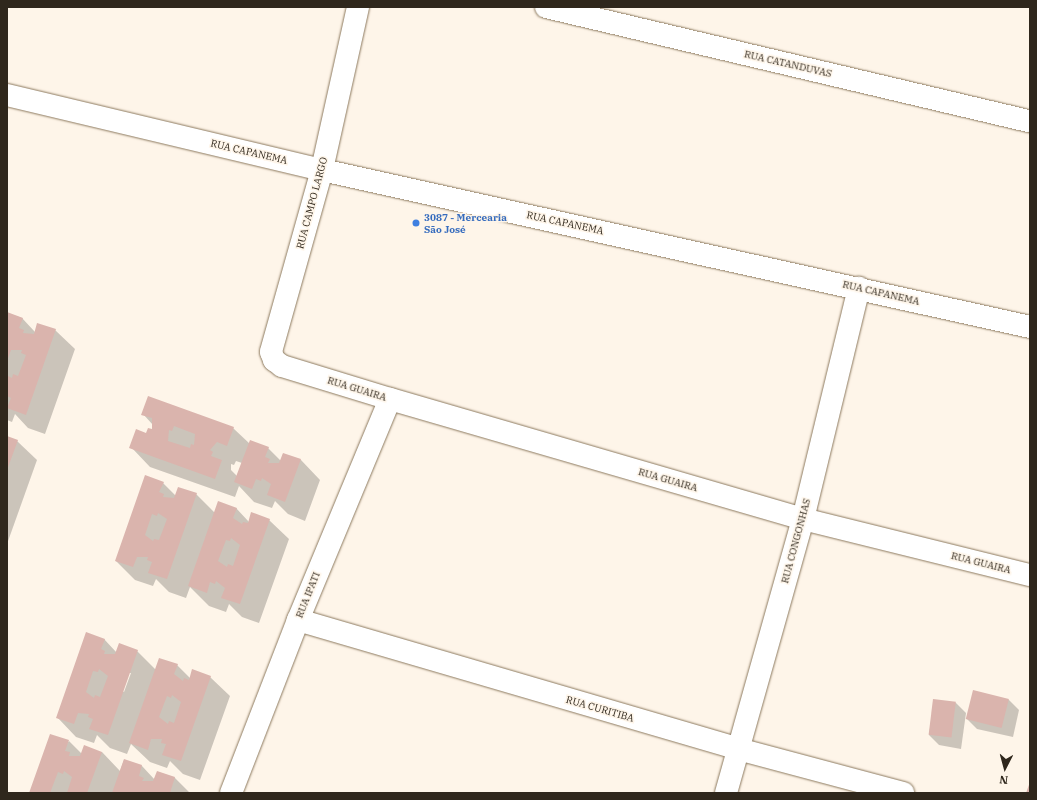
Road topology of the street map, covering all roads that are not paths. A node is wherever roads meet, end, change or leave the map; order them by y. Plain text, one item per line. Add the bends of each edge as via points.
1 (358, 7) edge
2 (546, 7) edge
3 (7, 95) edge
4 (1030, 121) edge
5 (322, 170) junction
6 (859, 288) junction
7 (1030, 327) edge
8 (308, 375) joint
9 (390, 399) junction
10 (803, 519) junction
11 (1030, 575) edge
12 (298, 620) junction
13 (738, 749) junction
14 (231, 793) edge
15 (726, 793) edge
16 (903, 793) edge

1 - 5 street, RUA CAMPO LARGO
2 - 4 street, RUA CATANDUVAS
3 - 5 street, RUA CAPANEMA
5 - 6 street, RUA CAPANEMA
5 - 8 street, RUA CAMPO LARGO via 271,352 274,360 282,366
6 - 7 street, RUA CAPANEMA
6 - 10 street, RUA CONGONHAS
8 - 9 street, RUA GUAIRA
9 - 10 street, RUA GUAIRA
9 - 12 street, RUA IPATI
10 - 11 street, RUA GUAIRA
10 - 13 street, RUA CONGONHAS
12 - 13 street, RUA CURITIBA
12 - 14 street, RUA IPATI
13 - 15 street, RUA CONGONHAS
13 - 16 street, RUA CURITIBA

